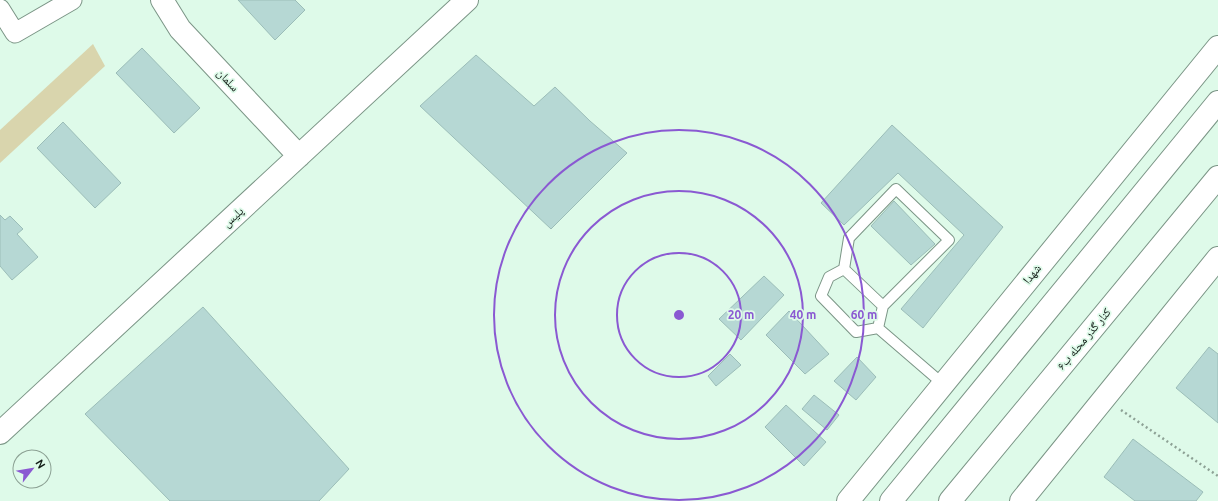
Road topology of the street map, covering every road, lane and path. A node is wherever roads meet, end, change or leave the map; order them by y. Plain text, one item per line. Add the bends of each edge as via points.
1 (72, 0) edge
2 (162, 0) edge
3 (467, 0) edge
4 (0, 9) edge
5 (1218, 47) edge
6 (1218, 102) edge
7 (298, 156) junction
8 (1218, 177) edge
9 (1218, 258) edge
10 (844, 269) junction
11 (1033, 273) junction
12 (1059, 296) junction
13 (884, 306) junction
14 (878, 328) junction
15 (943, 384) junction
16 (1104, 399) junction
17 (0, 433) edge
18 (1218, 476) edge
19 (848, 501) edge
20 (891, 501) edge
21 (950, 501) edge
22 (1021, 501) edge

1 - 4 street via 15,33
2 - 7 street, سلمان via 180,29
3 - 7 street, پلیس
5 - 11 street, شهدا
6 - 12 street
7 - 17 street, پلیس
8 - 21 street, کنار گذر محله ب۶
9 - 16 street
10 - 13 lane
10 - 13 lane via 849,238 896,189 949,240
10 - 14 lane via 829,277 821,296 856,332
11 - 12 street
11 - 15 street, شهدا
12 - 20 street
13 - 14 lane
14 - 15 lane
15 - 19 street, شهدا
16 - 18 path
16 - 22 street

